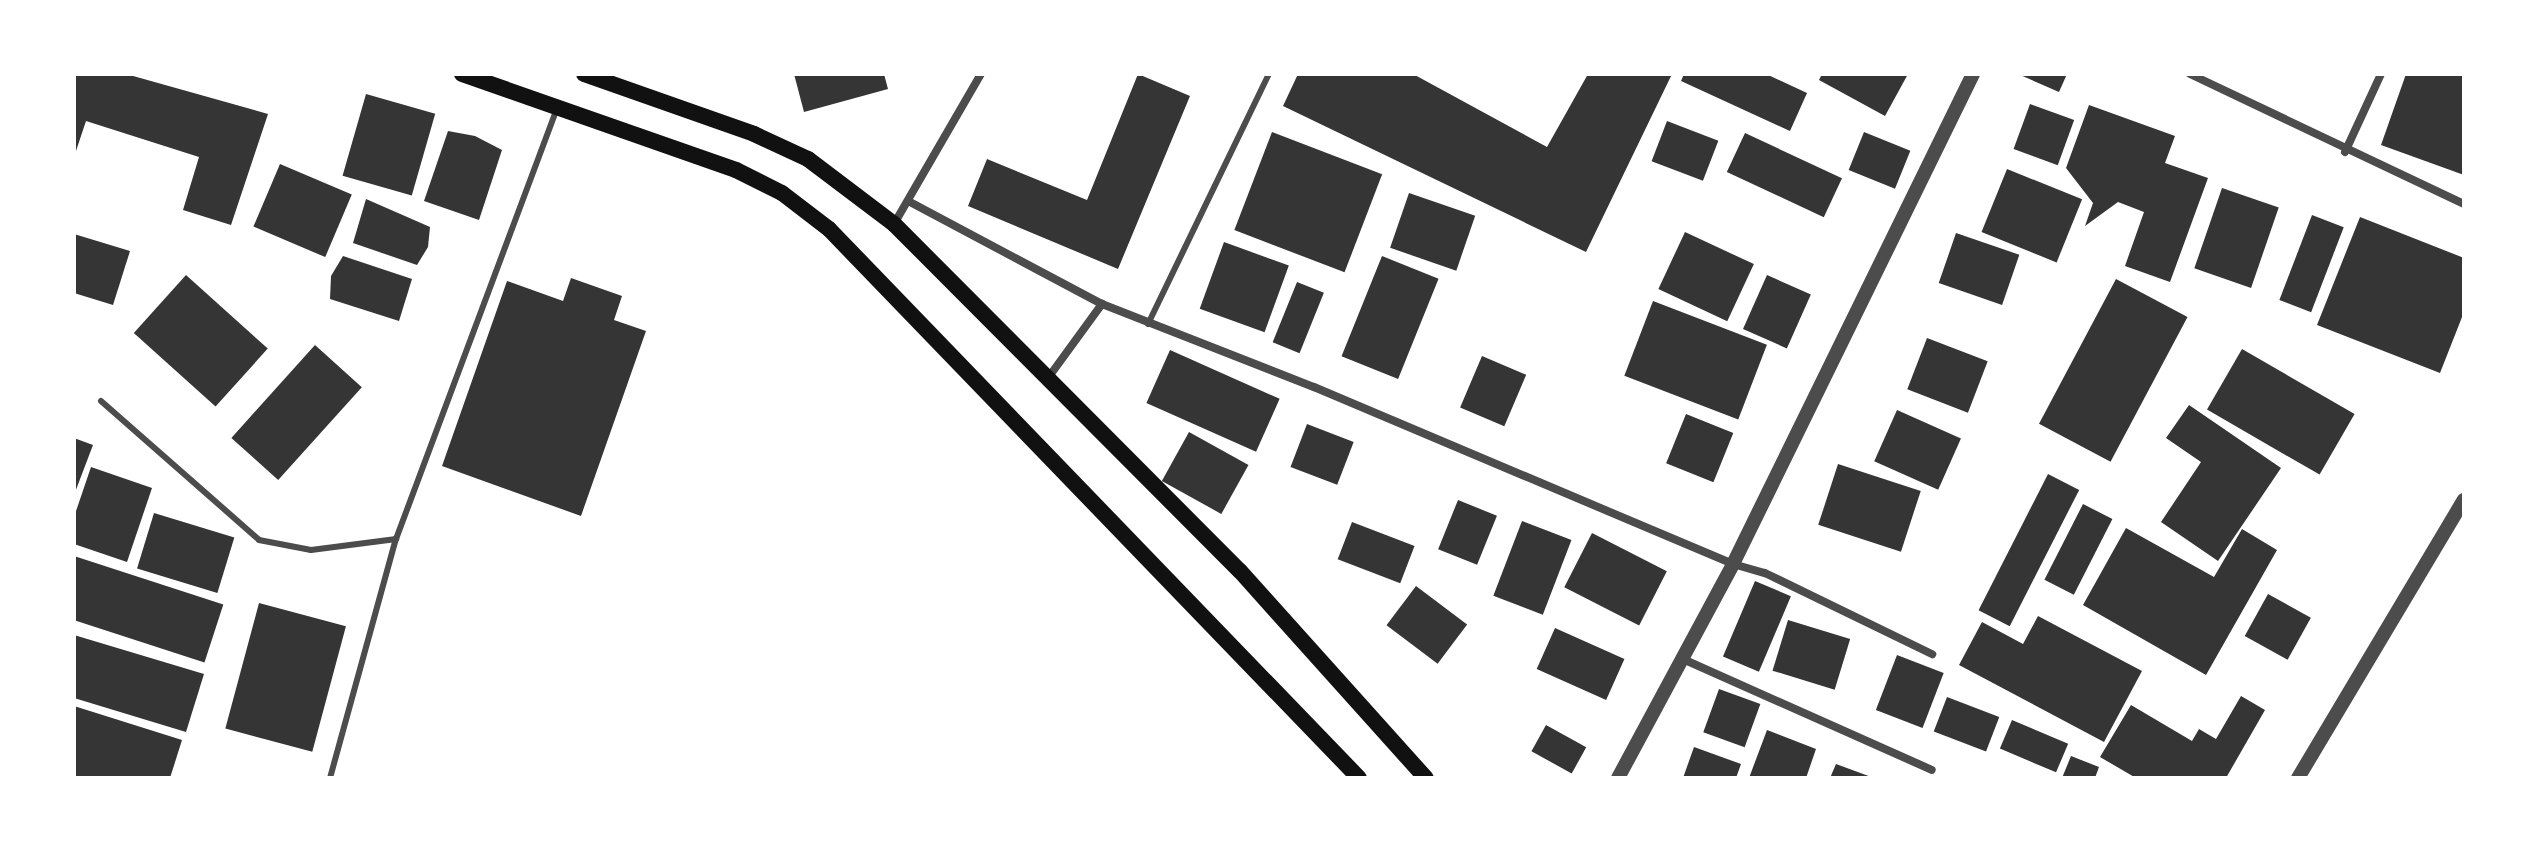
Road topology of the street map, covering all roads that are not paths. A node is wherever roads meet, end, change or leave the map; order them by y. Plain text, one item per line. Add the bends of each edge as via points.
1 (462, 74) edge
2 (584, 74) edge
3 (981, 74) edge
4 (1269, 74) edge
5 (1973, 74) edge
6 (2190, 74) edge
7 (2381, 74) edge
8 (557, 109) junction
9 (2345, 152) junction
10 (910, 202) junction
11 (2464, 204) edge
12 (894, 224) junction
13 (1102, 304) junction
14 (1148, 324) junction
15 (1048, 378) junction
16 (101, 401) dead end
17 (2464, 500) edge
18 (396, 539) junction
19 (1733, 564) junction
20 (1932, 654) dead end
21 (1685, 660) junction
22 (1932, 770) dead end
23 (330, 778) edge
24 (1359, 778) edge
25 (1426, 778) edge
26 (1618, 778) edge
27 (2298, 778) edge

1 - 8 main road
2 - 12 main road via 754,134 808,159
3 - 10 street
4 - 14 lane
5 - 19 street
6 - 9 street
7 - 9 street
8 - 18 lane
8 - 24 main road via 736,170 782,193 829,229
9 - 11 street
10 - 12 street
10 - 13 street
12 - 15 main road
13 - 14 street
13 - 15 street
14 - 19 street via 1314,387
15 - 25 main road via 1240,571
16 - 18 lane via 259,540 311,550
17 - 27 street
18 - 23 lane
19 - 20 street via 1765,573
19 - 21 street
21 - 22 street
21 - 26 street

